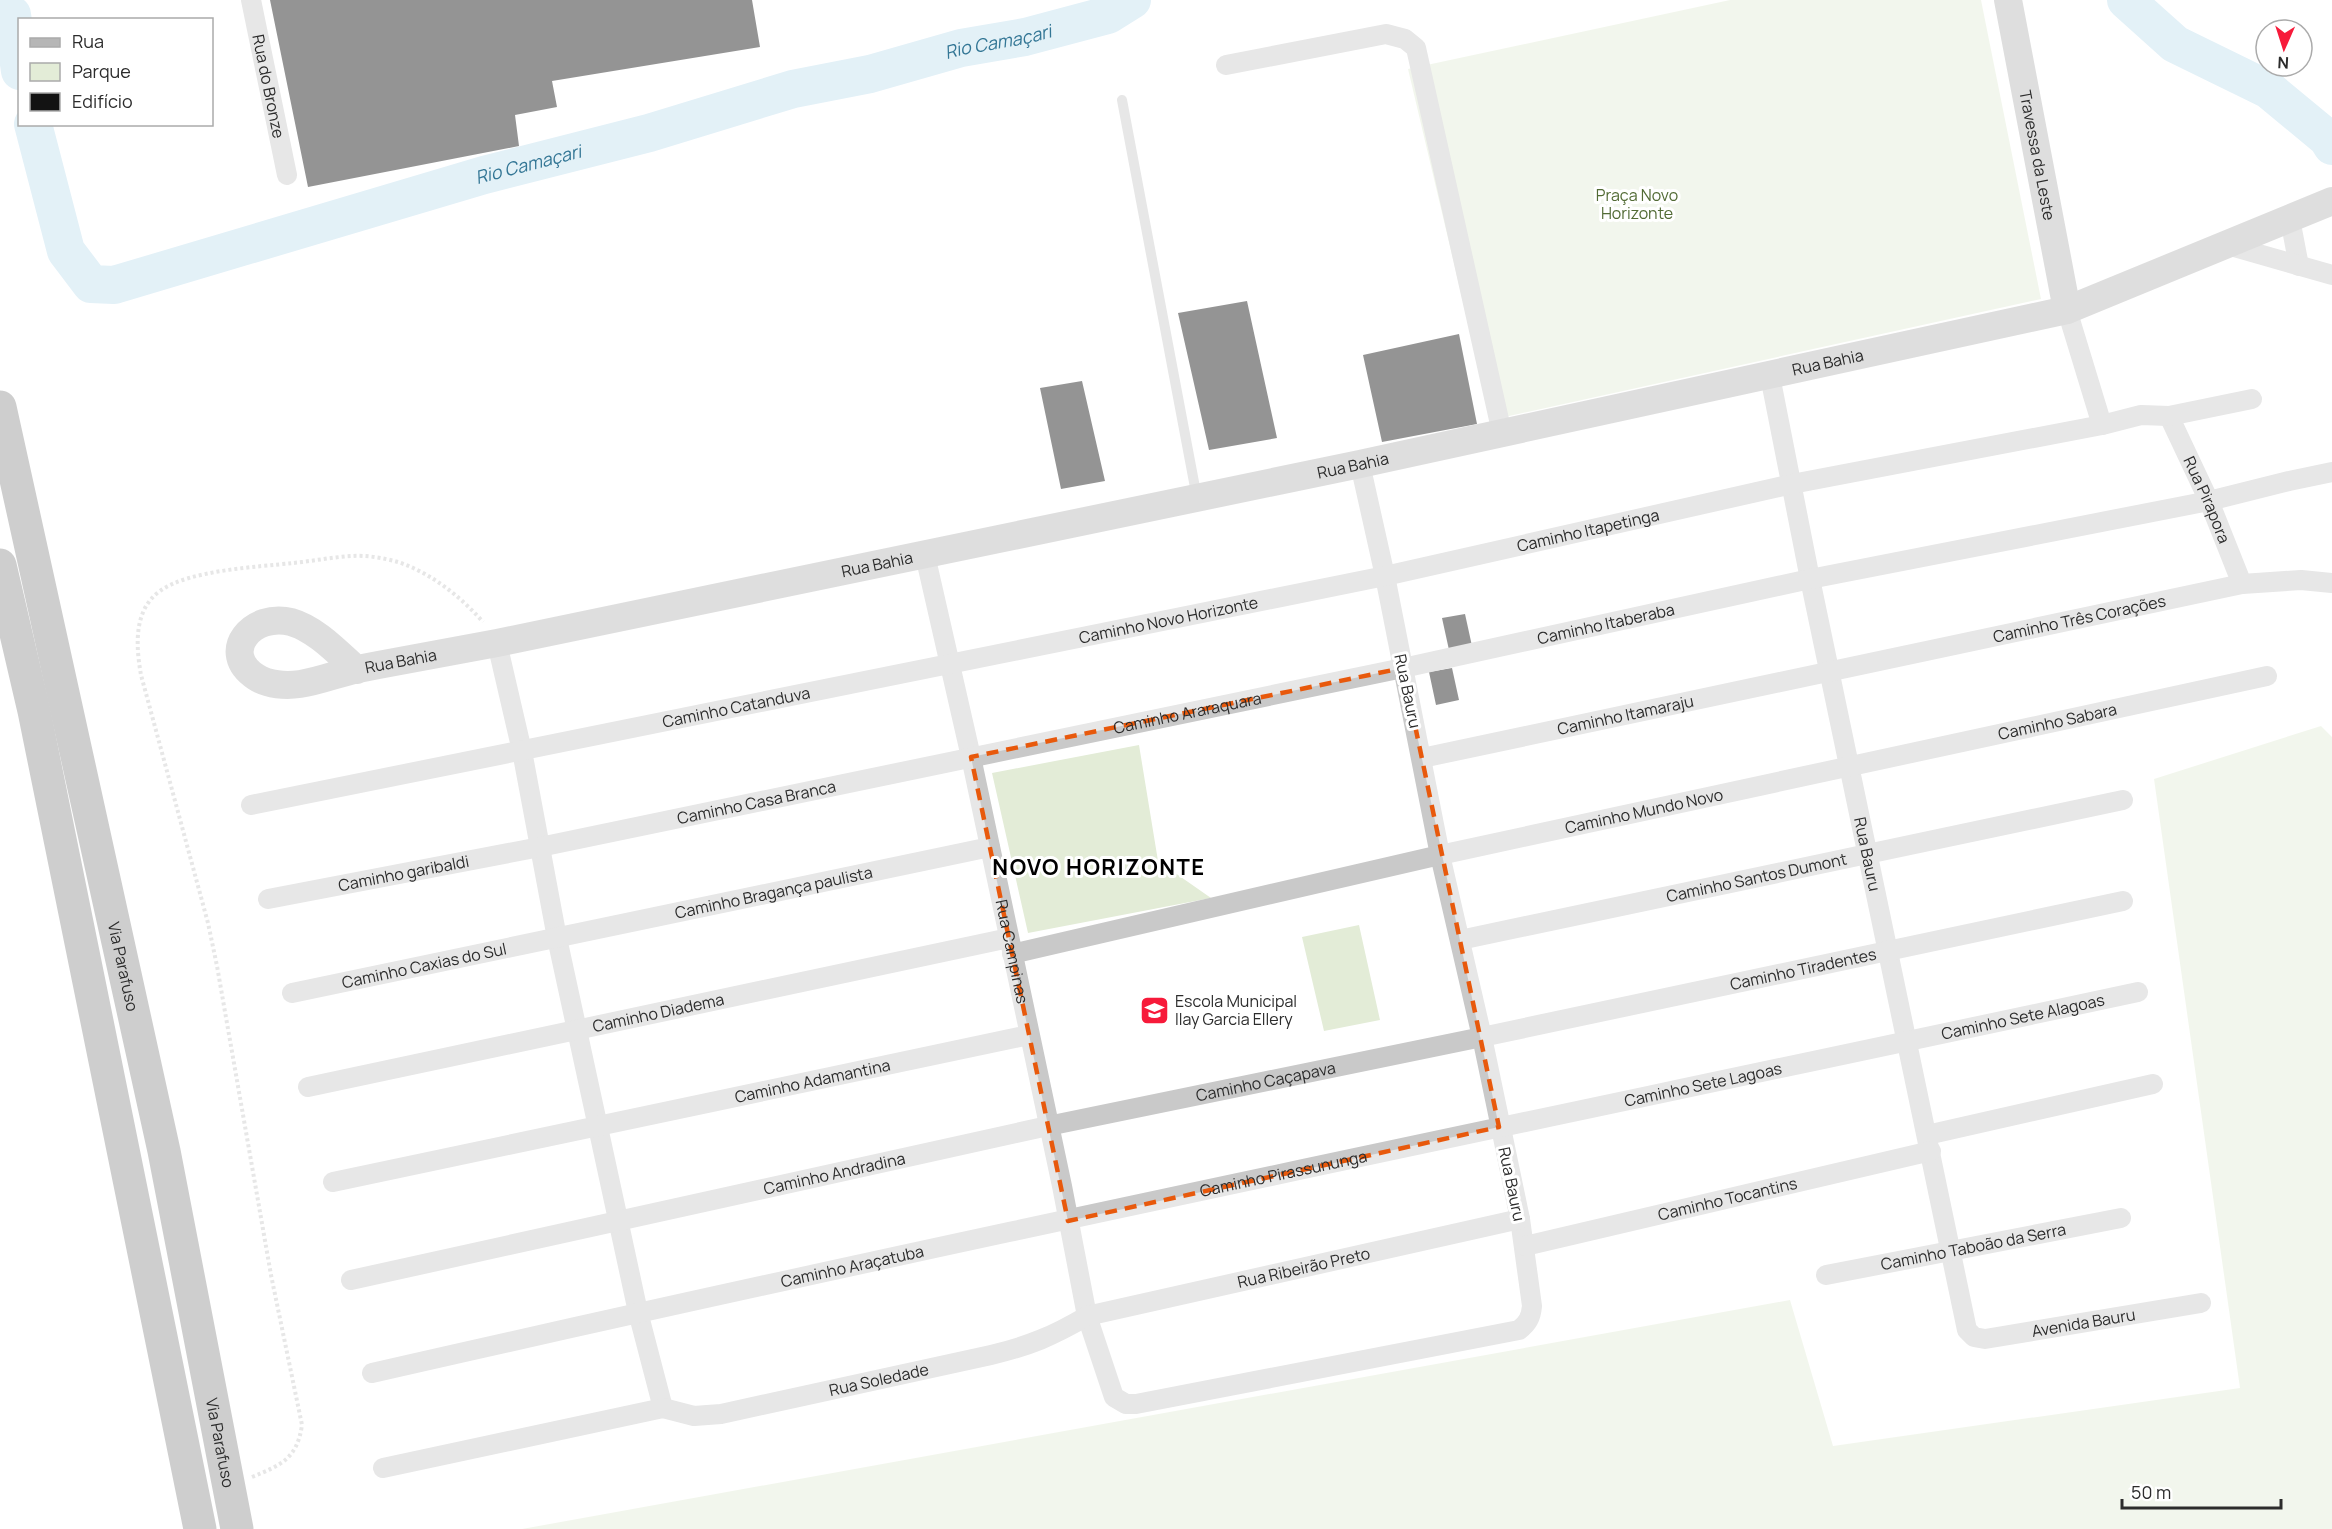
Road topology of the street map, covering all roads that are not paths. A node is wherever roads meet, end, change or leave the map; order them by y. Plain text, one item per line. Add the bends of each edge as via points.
1 (251, 0) edge
2 (2008, 0) edge
3 (1226, 64) dead end
4 (1122, 100) dead end
5 (287, 175) dead end
6 (2332, 201) edge
7 (2290, 219) junction
8 (2227, 245) junction
9 (2299, 266) junction
10 (2332, 275) edge
11 (2067, 310) junction
12 (1770, 376) junction
13 (2252, 399) dead end
14 (0, 407) edge
15 (2169, 416) junction
16 (2102, 425) junction
17 (1502, 433) junction
18 (1360, 464) junction
19 (2332, 472) edge
20 (1792, 484) junction
21 (1197, 498) junction
22 (2209, 501) junction
23 (925, 555) junction
24 (0, 565) edge
25 (1385, 576) junction
26 (1809, 579) junction
27 (2332, 583) edge
28 (2242, 584) junction
29 (496, 644) junction
30 (951, 663) junction
31 (1403, 668) junction
32 (357, 670) dead end
33 (1830, 673) junction
34 (2267, 676) dead end
35 (522, 751) junction
36 (971, 757) junction
37 (1422, 758) junction
38 (1849, 765) junction
39 (2123, 800) dead end
40 (251, 805) dead end
41 (540, 847) junction
42 (990, 847) junction
43 (1868, 853) junction
44 (1440, 855) junction
45 (268, 899) dead end
46 (2123, 902) dead end
47 (557, 938) junction
48 (1460, 940) junction
49 (1011, 946) junction
50 (1887, 951) junction
51 (2138, 992) dead end
52 (292, 993) dead end
53 (577, 1029) junction
54 (1029, 1035) junction
55 (1482, 1037) junction
56 (1907, 1041) junction
57 (2153, 1084) dead end
58 (308, 1087) dead end
59 (1048, 1126) junction
60 (598, 1127) junction
61 (1499, 1127) junction
62 (1929, 1143) junction
63 (333, 1182) dead end
64 (2121, 1218) dead end
65 (1520, 1219) junction
66 (620, 1221) junction
67 (1068, 1221) junction
68 (1525, 1246) junction
69 (1951, 1250) junction
70 (1826, 1275) dead end
71 (351, 1280) dead end
72 (2201, 1303) dead end
73 (1532, 1306) joint
74 (638, 1312) junction
75 (1087, 1316) junction
76 (1967, 1330) joint
77 (372, 1373) dead end
78 (663, 1408) junction
79 (383, 1468) dead end
80 (200, 1529) edge
81 (237, 1529) edge

1 - 5 street, Rua do Bronze
2 - 11 street, Travessa da Leste
3 - 17 street via 1386,34 1405,39 1416,48
4 - 21 lane
6 - 7 street, Rua Bahia
7 - 8 street, Rua Bahia
7 - 9 street
8 - 9 street
8 - 11 street, Rua Bahia
9 - 10 street
11 - 12 street, Rua Bahia
11 - 16 street
12 - 17 street, Rua Bahia
12 - 20 street, Rua Bauru
13 - 15 street, Caminho Itapetinga
14 - 81 highway, Via Parafuso via 164,1151
15 - 16 street, Caminho Itapetinga via 2141,415
15 - 22 street, Rua Pirapora
16 - 20 street, Caminho Itapetinga
17 - 18 street, Rua Bahia
18 - 21 street, Rua Bahia
18 - 25 street, Rua Bauru
19 - 22 street, Caminho Itaberaba
20 - 25 street, Caminho Itapetinga
20 - 26 street, Rua Bauru
21 - 23 street, Rua Bahia
22 - 26 street, Caminho Itaberaba
22 - 28 street, Rua Pirapora
23 - 29 street, Rua Bahia
23 - 30 street, Rua Campinas
24 - 80 highway via 34,711
25 - 30 street, Caminho Novo Horizonte
25 - 31 street, Rua Bauru
26 - 31 street, Caminho Itaberaba
26 - 33 street, Rua Bauru
27 - 28 street, Caminho Três Corações via 2301,580
28 - 33 street, Caminho Três Corações
29 - 32 street, Rua Bahia
29 - 35 street
30 - 35 street, Caminho Catanduva
30 - 36 street, Rua Campinas
31 - 36 street, Caminho Araraquara
31 - 37 street, Rua Bauru
33 - 37 street, Caminho Itamaraju
33 - 38 street, Rua Bauru
34 - 38 street, Caminho Sabara
35 - 40 street, Caminho Catanduva
35 - 41 street
36 - 41 street, Caminho Casa Branca
36 - 42 street, Rua Campinas
37 - 44 street, Rua Bauru
38 - 43 street, Rua Bauru
38 - 44 street, Caminho Mundo Novo
39 - 43 street, Caminho Santos Dumont
41 - 45 street, Caminho garibaldi
41 - 47 street
42 - 47 street, Caminho Bragança paulista
42 - 49 street, Rua Campinas
43 - 48 street, Caminho Santos Dumont
43 - 50 street, Rua Bauru
44 - 48 street, Rua Bauru
44 - 49 street, Caminho Mundo Novo
46 - 50 street, Caminho Tiradentes
47 - 52 street, Caminho Caxias do Sul
47 - 53 street
48 - 55 street, Rua Bauru
49 - 53 street, Caminho Diadema
49 - 54 street, Rua Campinas
50 - 55 street, Caminho Tiradentes
50 - 56 street, Rua Bauru
51 - 56 street, Caminho Sete Alagoas
53 - 58 street, Caminho Diadema
53 - 60 street
54 - 59 street, Rua Campinas
54 - 60 street, Caminho Adamantina
55 - 59 street, Caminho Caçapava
55 - 61 street, Rua Bauru
56 - 61 street, Caminho Sete Lagoas
56 - 62 street, Rua Bauru
57 - 62 street, Caminho Tocantins
59 - 66 street, Caminho Andradina
59 - 67 street, Rua Campinas
60 - 63 street, Caminho Adamantina
60 - 66 street
61 - 65 street, Rua Bauru
61 - 67 street, Caminho Pirassununga
62 - 68 street, Caminho Tocantins
62 - 69 street, Rua Bauru
64 - 69 street, Caminho Taboão da Serra
65 - 68 street, Rua Bauru
65 - 75 street, Rua Ribeirão Preto
66 - 71 street, Caminho Andradina
66 - 74 street
67 - 74 street, Caminho Araçatuba
67 - 75 street, Rua Campinas
68 - 73 street, Rua Bauru
69 - 70 street, Caminho Taboão da Serra
69 - 76 street, Rua Bauru
72 - 76 street, Avenida Bauru via 1985,1339 1974,1337
73 - 75 street, Rua Campinas via 1527,1323 1519,1330 1136,1404 1126,1404 1114,1397
74 - 77 street, Caminho Araçatuba
74 - 78 street
75 - 78 street, Rua Soledade via 1031,1345 722,1414 694,1416
78 - 79 street

